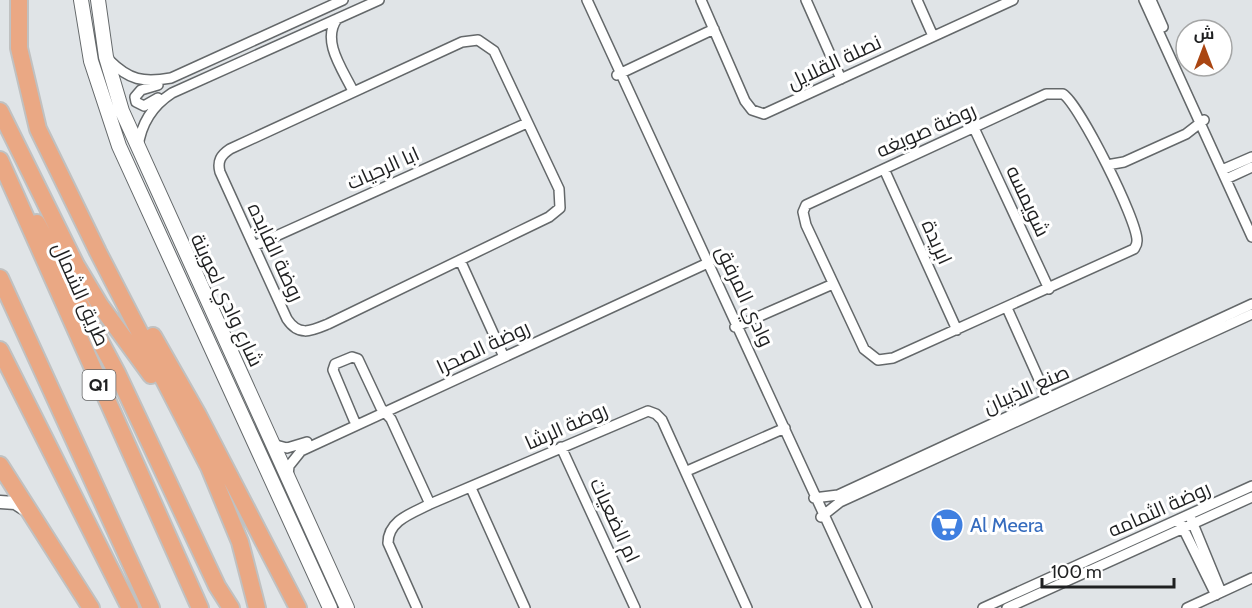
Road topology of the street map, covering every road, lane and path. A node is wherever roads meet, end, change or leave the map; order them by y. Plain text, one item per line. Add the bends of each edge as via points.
1 (19, 0) edge
2 (81, 0) edge
3 (98, 0) edge
4 (343, 0) edge
5 (379, 0) edge
6 (581, 0) edge
7 (587, 0) edge
8 (701, 0) edge
9 (806, 0) edge
10 (917, 0) edge
11 (1013, 0) edge
12 (1144, 0) edge
13 (1151, 0) edge
14 (338, 19) junction
15 (714, 30) junction
16 (307, 33) junction
17 (933, 36) junction
18 (332, 45) junction
19 (106, 57) junction
20 (620, 74) junction
21 (171, 78) junction
22 (841, 79) junction
23 (179, 89) junction
24 (353, 91) junction
25 (0, 111) edge
26 (1203, 121) junction
27 (527, 123) junction
28 (974, 128) junction
29 (1207, 130) junction
30 (1186, 134) junction
31 (138, 149) junction
32 (1252, 157) edge
33 (0, 160) edge
34 (1252, 167) edge
35 (884, 169) junction
36 (1109, 169) junction
37 (1226, 173) junction
38 (10, 183) junction
39 (1252, 223) edge
40 (89, 229) junction
41 (1252, 237) edge
42 (254, 246) junction
43 (460, 260) junction
44 (706, 261) junction
45 (0, 278) edge
46 (833, 284) junction
47 (1049, 289) junction
48 (1252, 304) edge
49 (1007, 308) junction
50 (1252, 314) edge
51 (736, 327) junction
52 (957, 330) junction
53 (0, 350) edge
54 (503, 355) junction
55 (1049, 402) junction
56 (384, 410) junction
57 (354, 420) junction
58 (783, 429) junction
59 (272, 444) junction
60 (561, 447) junction
61 (0, 465) edge
62 (209, 467) junction
63 (687, 471) junction
64 (288, 479) junction
65 (1252, 486) edge
66 (471, 488) junction
67 (1252, 497) edge
68 (815, 499) junction
69 (0, 502) edge
70 (430, 504) junction
71 (822, 516) junction
72 (36, 519) junction
73 (1191, 519) junction
74 (1181, 524) junction
75 (1252, 578) edge
76 (1219, 593) junction
77 (91, 608) edge
78 (130, 608) edge
79 (151, 608) edge
80 (200, 608) edge
81 (231, 608) edge
82 (257, 608) edge
83 (298, 608) edge
84 (330, 608) edge
85 (347, 608) edge
86 (417, 608) edge
87 (525, 608) edge
88 (635, 608) edge
89 (747, 608) edge
90 (861, 608) edge
91 (867, 608) edge
92 (983, 608) edge
93 (1007, 608) edge
94 (1187, 608) edge

1 - 40 highway via 19,48 38,129
2 - 84 main road, شارع وادي لعوينة via 91,61 119,146
3 - 19 main road, شارع وادي لعوينة
4 - 21 street
5 - 14 street
6 - 20 street, وادي المرفق
7 - 20 street, وادي المرفق
8 - 15 street, نصلة القلايل
9 - 22 street
10 - 17 street
11 - 17 street, نصلة القلايل
12 - 26 street
13 - 26 street
14 - 16 street
14 - 18 street via 331,32
15 - 20 street
15 - 22 street, نصلة القلايل via 745,101 757,113 770,113
16 - 18 street
16 - 23 street
17 - 22 street, نصلة القلايل
18 - 24 street
19 - 21 street via 135,80
19 - 31 main road, شارع وادي لعوينة
20 - 44 street, وادي المرفق
21 - 23 street via 137,92 136,102 144,106
23 - 31 street via 152,110
24 - 27 street, روضة الفايده via 462,42 478,40 494,51
24 - 42 street, روضة الفايده via 222,156 220,172
25 - 62 highway via 76,265
26 - 29 street
26 - 30 street
27 - 42 street, ابا الرحيات
27 - 43 street, روضة الفايده via 559,189 560,208
28 - 35 street, روضة صويغه
28 - 36 street, روضة صويغه via 1046,94 1063,93 1075,106
28 - 47 street, شويمسه
29 - 30 street
29 - 37 street
30 - 36 street
31 - 59 main road, شارع وادي لعوينة
32 - 37 street
33 - 38 highway, طريق الشمال / Q1
34 - 37 street
35 - 46 street, روضة صويغه via 809,202 804,208 806,225
35 - 52 street, ابريدة
36 - 47 street, روضة صويغه via 1136,234 1134,249
37 - 39 street
37 - 41 street
38 - 80 highway, طريق الشمال / Q1
38 - 81 highway via 40,228 106,353
40 - 62 highway
40 - 83 highway via 198,415
42 - 43 street, روضة الفايده via 287,319 301,332 328,324
43 - 54 street
44 - 51 street, وادي المرفق
44 - 54 street, روضة الصحرا
45 - 79 highway, Q1
46 - 51 street
46 - 52 street, روضة صويغه via 864,350 878,360 893,358
47 - 49 street, روضة صويغه
48 - 55 street, صنع الذيبان
49 - 52 street, روضة صويغه
49 - 55 street
50 - 55 street, صنع الذيبان
51 - 58 street, وادي المرفق
53 - 78 highway
54 - 56 street, روضة الصحرا
55 - 68 street, صنع الذيبان via 838,495
55 - 71 street, صنع الذيبان via 840,502
56 - 57 street, روضة الصحرا
56 - 57 street via 358,359 352,357 335,364 333,370
56 - 64 street, روضة الصحرا via 301,451 289,466
56 - 70 street
57 - 59 street, روضة الصحرا via 298,446
58 - 63 street
58 - 68 street, وادي المرفق
59 - 64 main road, شارع وادي لعوينة
60 - 63 street, روضة الرشا via 648,411 662,420
60 - 66 street, روضة الرشا
60 - 88 street, ام الضعيات
61 - 72 highway
62 - 82 highway via 240,542
63 - 89 street, روضة الرشا
64 - 85 main road, شارع وادي لعوينة
65 - 73 street, روضة الثمامه
66 - 70 street, روضة الرشا
66 - 87 street
67 - 73 street, روضة الثمامه
68 - 71 street, وادي المرفق
69 - 72 street via 19,505
70 - 86 street, روضة الرشا via 397,522 388,538
71 - 90 street, وادي المرفق
71 - 91 street, وادي المرفق
72 - 77 highway
73 - 74 street, روضة الثمامه
73 - 76 street
74 - 76 street
74 - 92 street, روضة الثمامه
74 - 93 street, روضة الثمامه
75 - 76 street
76 - 94 street

